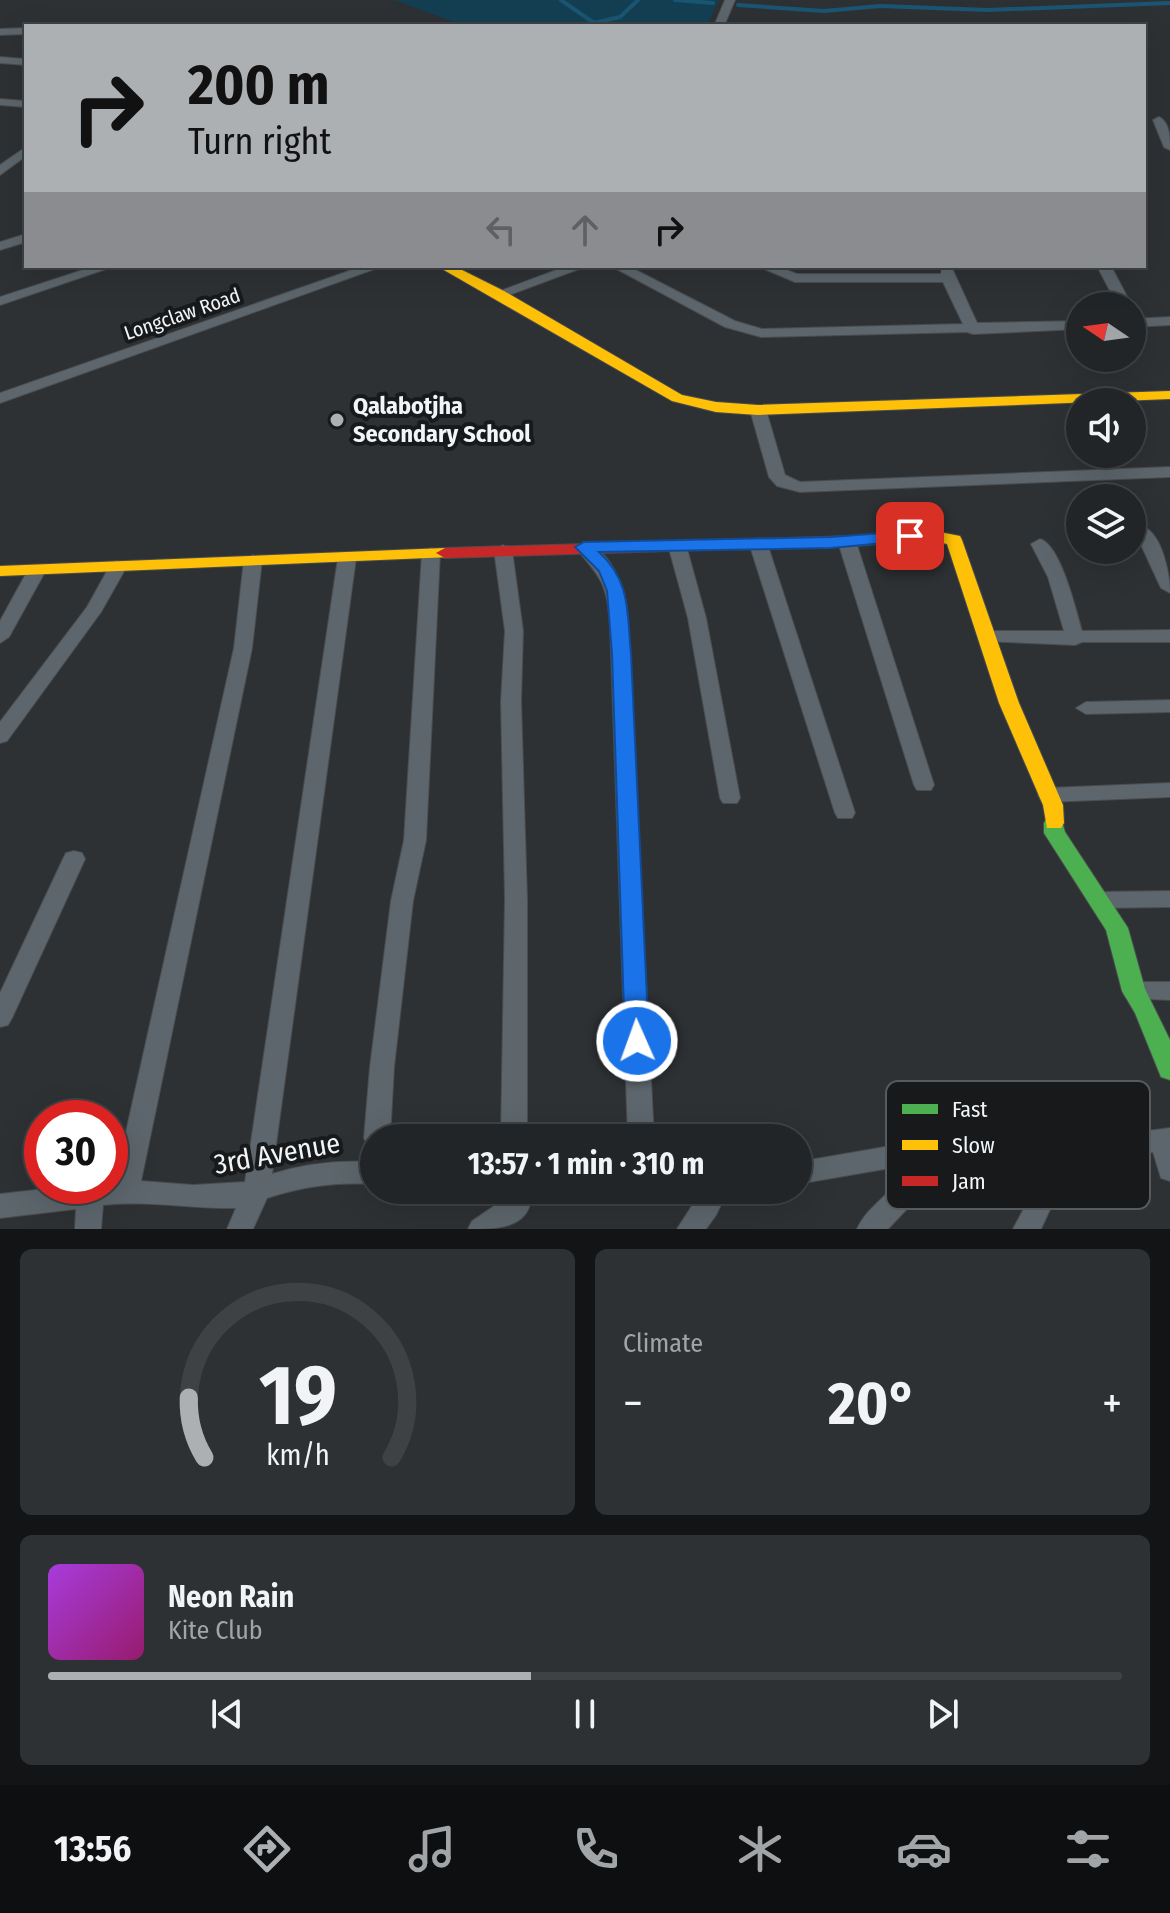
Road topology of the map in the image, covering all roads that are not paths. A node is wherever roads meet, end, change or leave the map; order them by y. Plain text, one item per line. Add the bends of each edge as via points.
1 (730, 0) edge
2 (720, 24) edge
3 (24, 31) edge
4 (0, 32) edge
5 (0, 60) edge
6 (24, 62) edge
7 (0, 102) edge
8 (24, 104) edge
9 (1164, 120) edge
10 (1170, 147) edge
11 (0, 148) edge
12 (24, 150) edge
13 (24, 152) edge
14 (0, 171) edge
15 (24, 239) edge
16 (0, 246) edge
17 (102, 268) edge
18 (370, 268) edge
19 (448, 268) edge
20 (574, 268) edge
21 (622, 268) edge
22 (769, 268) edge
23 (1105, 268) edge
24 (947, 272) edge
25 (1118, 292) edge
26 (499, 294) junction
27 (0, 301) edge
28 (1146, 320) edge
29 (1170, 321) edge
30 (1066, 326) edge
31 (973, 330) junction
32 (1170, 395) edge
33 (0, 398) edge
34 (758, 410) junction
35 (1170, 472) edge
36 (1146, 538) edge
37 (847, 542) junction
38 (758, 543) junction
39 (1040, 544) dead end
40 (677, 545) junction
41 (584, 547) junction
42 (503, 550) junction
43 (431, 553) junction
44 (347, 558) junction
45 (253, 560) junction
46 (118, 566) junction
47 (37, 570) junction
48 (0, 571) edge
49 (1170, 588) edge
50 (1170, 636) edge
51 (0, 637) edge
52 (988, 637) junction
53 (1075, 639) junction
54 (1170, 706) edge
55 (1086, 708) dead end
56 (0, 736) edge
57 (924, 785) dead end
58 (1170, 790) edge
59 (1048, 795) junction
60 (730, 798) dead end
61 (845, 813) dead end
62 (74, 859) dead end
63 (1170, 899) edge
64 (1099, 900) junction
65 (1134, 991) junction
66 (1170, 991) edge
67 (2, 1010) edge
68 (1170, 1070) edge
69 (378, 1124) edge
70 (514, 1124) edge
71 (640, 1124) edge
72 (1166, 1140) edge
73 (886, 1158) edge
74 (1170, 1170) edge
75 (812, 1171) edge
76 (360, 1172) edge
77 (128, 1182) edge
78 (128, 1191) edge
79 (257, 1191) junction
80 (24, 1204) edge
81 (90, 1204) edge
82 (519, 1204) edge
83 (708, 1204) edge
84 (0, 1206) edge
85 (891, 1209) edge
86 (1037, 1209) edge
87 (88, 1229) edge
88 (240, 1229) edge
89 (481, 1229) edge
90 (690, 1229) edge
91 (870, 1229) edge
92 (1026, 1229) edge

1 - 2 street
3 - 4 street
5 - 6 street
7 - 8 street
9 - 10 street
11 - 12 street
13 - 14 street
15 - 16 street
17 - 27 street
18 - 33 street, Longclaw Road
19 - 26 street
20 - 26 street
21 - 31 street via 730,324 761,333
22 - 24 street via 795,278
23 - 25 street
24 - 31 street
26 - 34 street via 677,398
28 - 29 street
30 - 31 street
32 - 34 street
34 - 35 street via 777,477 793,486
36 - 49 street
37 - 38 street
37 - 52 street via 929,535 954,540
37 - 57 street
38 - 40 street
38 - 61 street
39 - 53 street via 1057,577
40 - 41 street
40 - 60 street via 697,618
41 - 42 street
41 - 71 street via 607,569 616,591
42 - 43 street
42 - 70 street via 514,631
43 - 44 street
43 - 69 street via 415,840 400,917
44 - 45 street
44 - 79 street
45 - 46 street
45 - 77 street via 243,648
46 - 47 street
46 - 56 street via 95,608
47 - 48 street
47 - 51 street
50 - 53 street
52 - 53 street
52 - 59 street
54 - 55 street
58 - 59 street
59 - 64 street via 1055,833
62 - 67 street
63 - 64 street
64 - 65 street via 1117,928
65 - 66 street
65 - 68 street
72 - 74 street
73 - 75 street
76 - 79 street, 3rd Avenue via 301,1176
78 - 79 street, 3rd Avenue via 215,1198
79 - 88 street
80 - 84 street, 3rd Avenue
81 - 87 street
82 - 89 street
83 - 90 street
85 - 91 street
86 - 92 street

